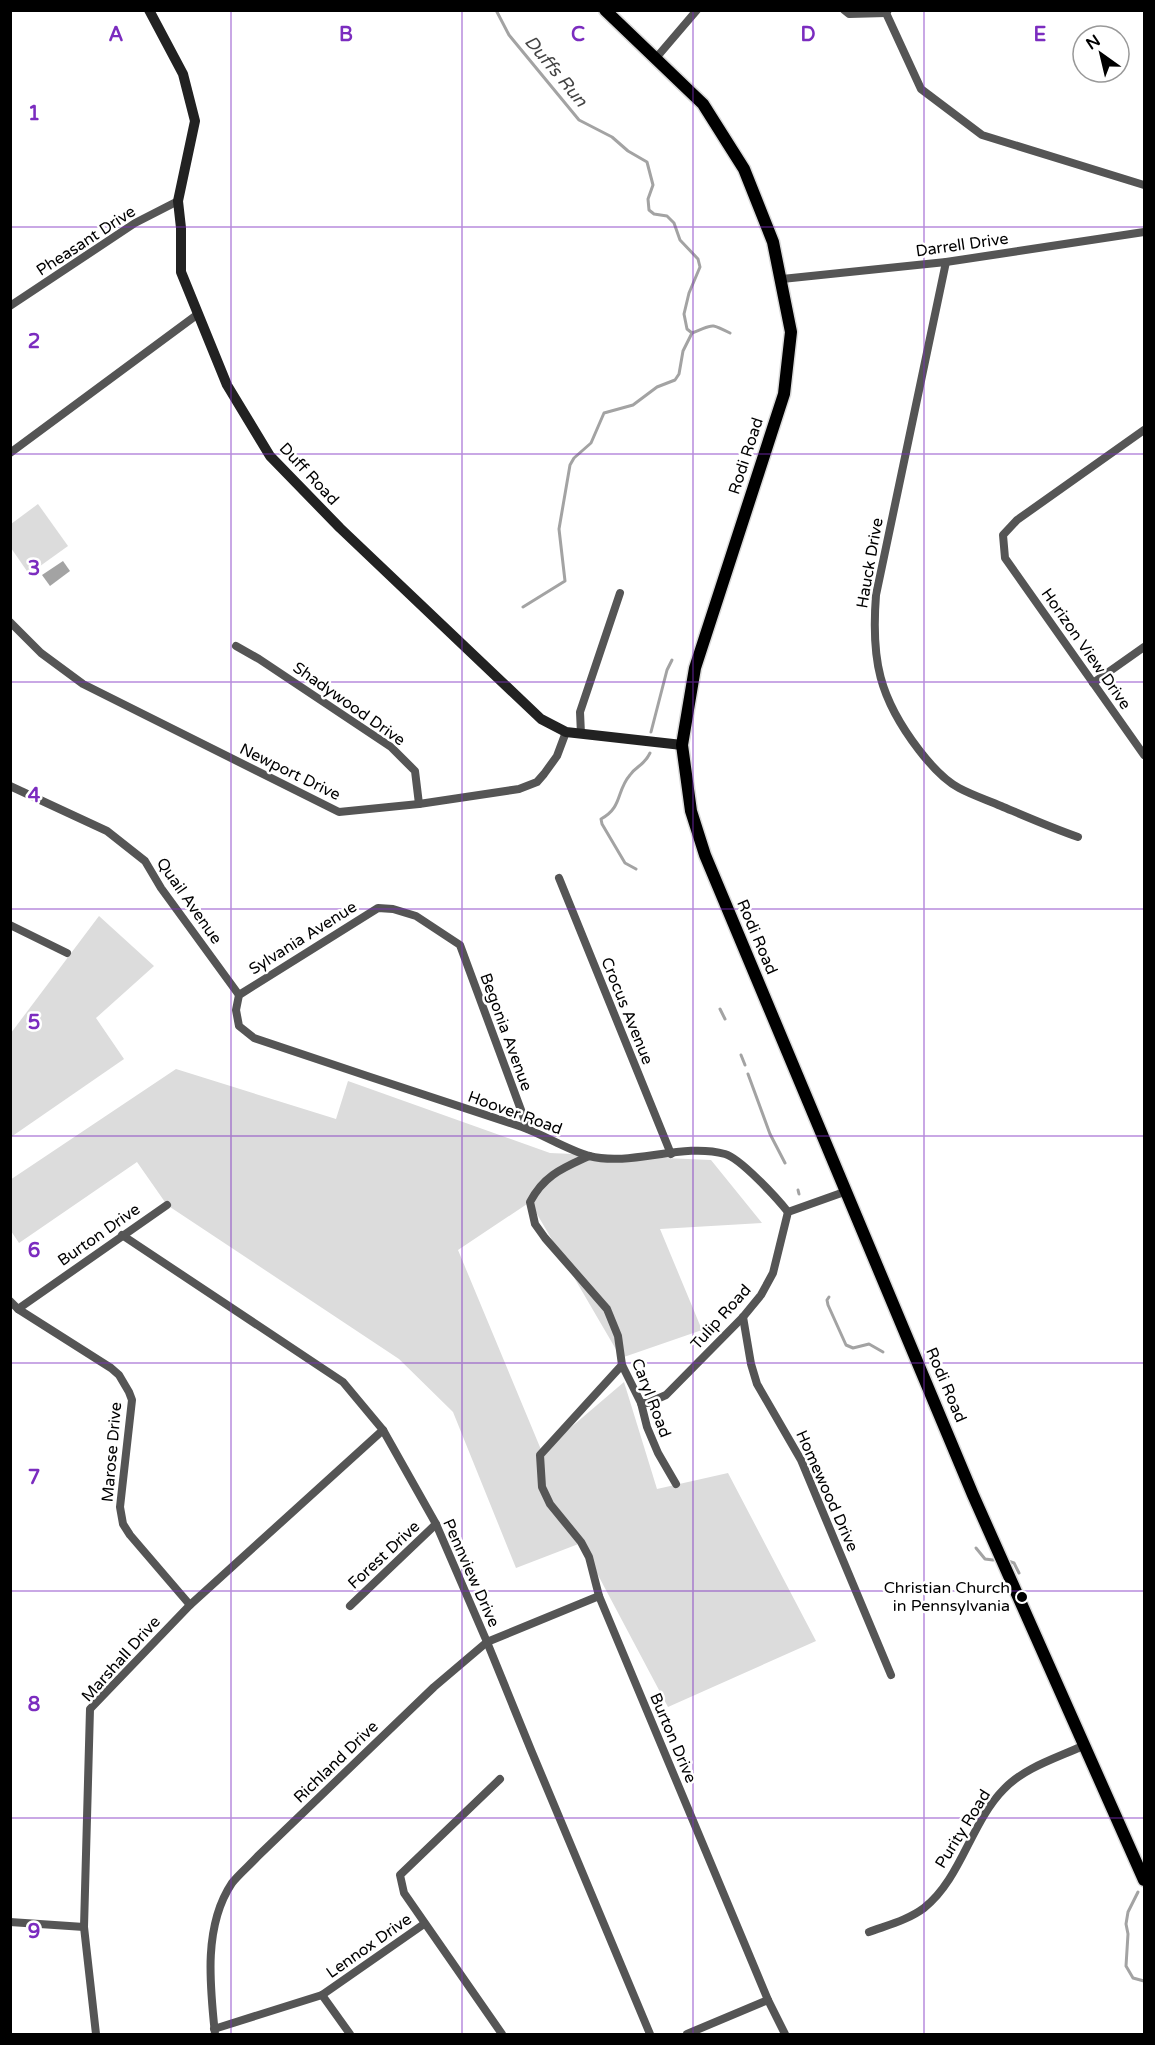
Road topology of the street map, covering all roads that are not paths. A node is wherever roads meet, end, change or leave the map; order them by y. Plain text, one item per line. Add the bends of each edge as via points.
1 (149, 10) edge
2 (605, 10) edge
3 (697, 10) edge
4 (844, 10) edge
5 (887, 12) edge
6 (656, 58) junction
7 (1144, 185) edge
8 (178, 201) junction
9 (1144, 232) edge
10 (946, 262) junction
11 (782, 279) junction
12 (10, 306) edge
13 (198, 314) junction
14 (1144, 430) edge
15 (10, 453) edge
16 (620, 593) dead end
17 (10, 622) edge
18 (236, 646) dead end
19 (1144, 647) edge
20 (1093, 683) junction
21 (566, 732) junction
22 (581, 734) junction
23 (682, 744) junction
24 (1144, 755) edge
25 (10, 786) edge
26 (419, 804) junction
27 (1078, 837) dead end
28 (558, 878) dead end
29 (10, 925) edge
30 (460, 945) joint
31 (67, 953) dead end
32 (239, 994) junction
33 (236, 1010) joint
34 (528, 1129) junction
35 (671, 1154) junction
36 (589, 1156) junction
37 (847, 1191) junction
38 (166, 1204) dead end
39 (788, 1212) junction
40 (122, 1235) junction
41 (10, 1301) edge
42 (18, 1309) junction
43 (743, 1317) junction
44 (622, 1365) junction
45 (641, 1402) junction
46 (383, 1430) junction
47 (676, 1484) dead end
48 (436, 1524) junction
49 (599, 1596) junction
50 (190, 1605) junction
51 (350, 1606) dead end
52 (487, 1642) junction
53 (891, 1675) dead end
54 (1085, 1745) junction
55 (500, 1779) dead end
56 (1144, 1880) edge
57 (10, 1922) edge
58 (424, 1924) junction
59 (84, 1927) junction
60 (869, 1932) dead end
61 (322, 1995) junction
62 (768, 2000) junction
63 (214, 2032) edge
64 (96, 2034) edge
65 (350, 2034) edge
66 (502, 2034) edge
67 (650, 2034) edge
68 (687, 2034) edge
69 (785, 2034) edge

1 - 8 street, Duff Road via 183,74 195,122
2 - 6 main road, Rodi Road
3 - 6 street
4 - 5 street via 849,14
5 - 7 street via 921,89 982,135
6 - 11 main road, Rodi Road via 703,104 744,169 773,242
8 - 12 street, Pheasant Drive via 135,223
8 - 13 street, Duff Road via 181,272
9 - 10 street, Darrell Drive
10 - 11 street, Darrell Drive
10 - 27 street, Hauck Drive via 876,595 877,667 892,710 908,736 957,788
11 - 23 main road, Rodi Road via 791,332 784,394 695,668
13 - 15 street
13 - 21 street, Duff Road via 227,386 270,456 536,714
14 - 20 street, Horizon View Drive via 1017,520 1003,535 1005,558
16 - 22 street via 580,712
17 - 26 street, Newport Drive via 41,653 83,684 339,812
18 - 26 street, Shadywood Drive via 391,747 415,771
19 - 20 street
20 - 24 street, Horizon View Drive
21 - 22 street, Duff Road
21 - 26 street, Newport Drive via 551,766 532,784 512,791
22 - 23 street, Duff Road
23 - 37 main road, Rodi Road via 691,811 705,855
25 - 32 street, Quail Avenue via 107,831 145,861
28 - 35 street, Crocus Avenue
29 - 31 street
30 - 32 street, Sylvania Avenue via 416,916 378,908
30 - 34 street, Begonia Avenue
32 - 33 street, Sylvania Avenue
33 - 34 street, Hoover Road via 239,1026 254,1038
34 - 36 street, Hoover Road
35 - 36 street, Hoover Road
35 - 39 street, Hoover Road via 727,1154
36 - 44 street, Caryl Road via 554,1173 530,1202 535,1224 545,1238 607,1309 618,1336
37 - 39 street
37 - 54 main road, Rodi Road via 973,1495
38 - 40 street, Burton Drive
39 - 43 street, Tulip Road via 772,1273
40 - 42 street, Burton Drive
40 - 46 street, Pennview Drive via 343,1382
41 - 42 street, Marose Drive
42 - 50 street, Marose Drive via 111,1368 124,1382 132,1400 121,1498 123,1524
43 - 45 street, Tulip Road via 666,1395
43 - 53 street, Homewood Drive via 758,1384 801,1460
44 - 45 street, Caryl Road
44 - 49 street, Burton Drive via 540,1455 542,1487 589,1557
45 - 47 street, Caryl Road via 646,1427
46 - 48 street, Pennview Drive
46 - 50 street, Marshall Drive
48 - 51 street, Forest Drive
48 - 52 street, Pennview Drive
49 - 52 street, Richland Drive
49 - 62 street, Burton Drive
50 - 59 street, Marshall Drive via 90,1708
52 - 63 street, Richland Drive via 434,1687 232,1884 215,1920 210,1953
52 - 67 street, Pennview Drive
54 - 56 main road, Rodi Road
54 - 60 street, Purity Road via 1028,1771 1006,1787 938,1894 915,1914
55 - 58 street, Lennox Drive via 400,1875 404,1893
57 - 59 street
58 - 61 street, Lennox Drive
58 - 66 street
59 - 64 street, Marshall Drive
61 - 63 street, Lennox Drive
61 - 65 street
62 - 68 street
62 - 69 street, Burton Drive

